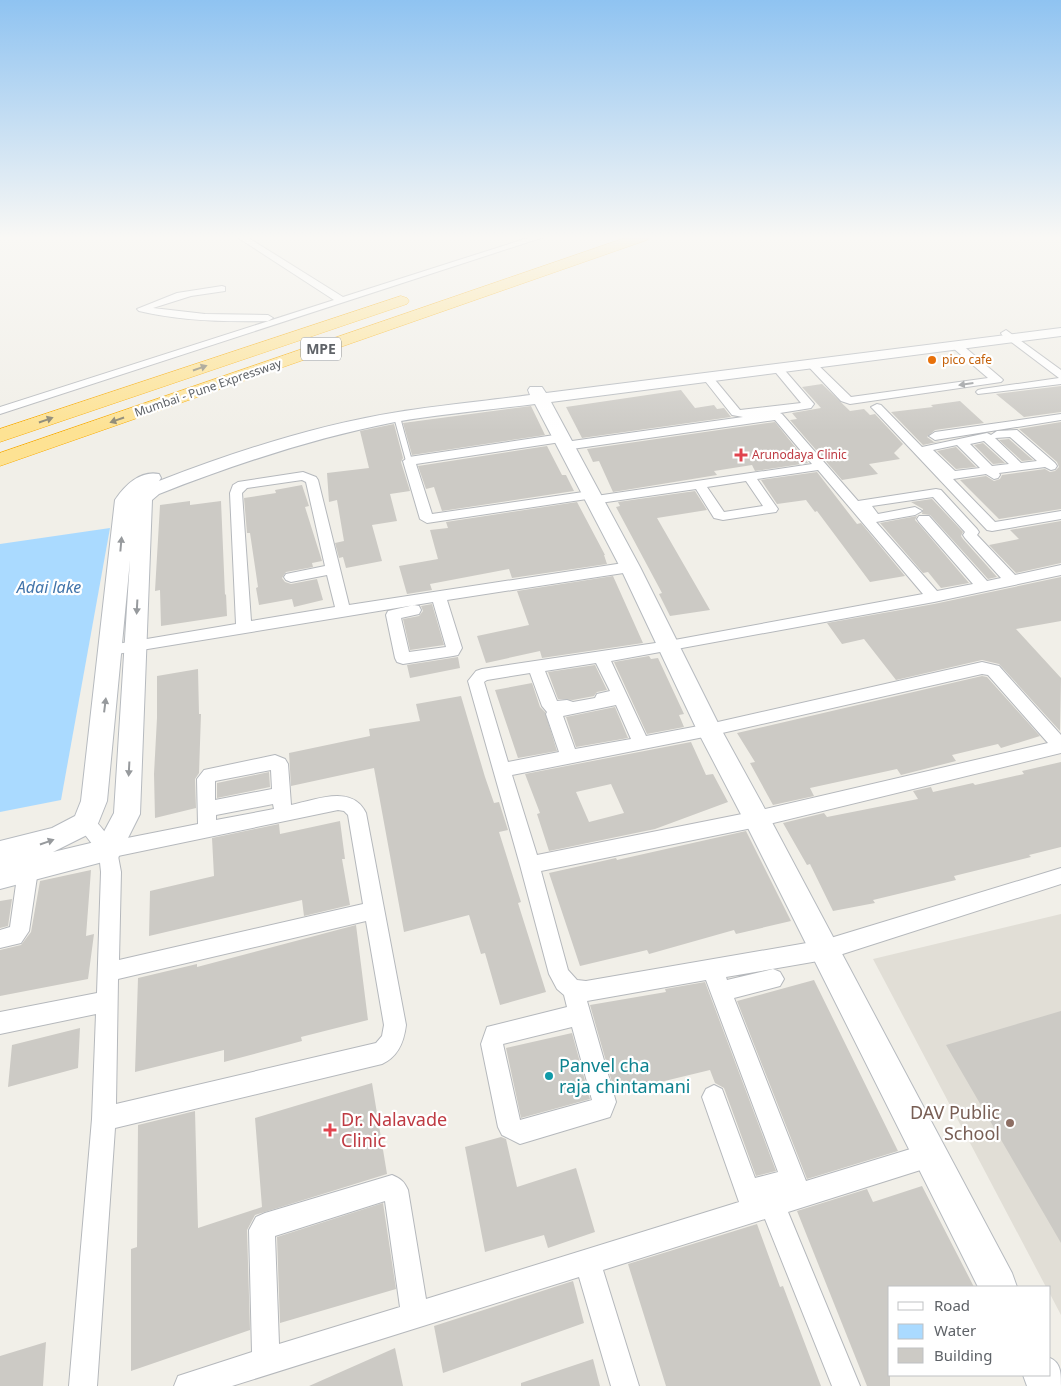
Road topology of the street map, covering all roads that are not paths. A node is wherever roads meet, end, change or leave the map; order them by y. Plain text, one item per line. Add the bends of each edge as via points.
1 (161, 302) edge
2 (336, 302) edge
3 (398, 302) edge
4 (456, 302) edge
5 (288, 318) junction
6 (1061, 326) edge
7 (1061, 332) edge
8 (1010, 336) junction
9 (957, 346) junction
10 (811, 364) junction
11 (777, 368) junction
12 (1027, 375) dead end
13 (1061, 375) edge
14 (707, 377) junction
15 (997, 380) junction
16 (1061, 380) edge
17 (1008, 388) junction
18 (539, 394) junction
19 (850, 401) junction
20 (877, 407) junction
21 (0, 411) edge
22 (397, 417) junction
23 (1061, 417) edge
24 (988, 434) junction
25 (0, 436) edge
26 (929, 436) junction
27 (908, 440) junction
28 (563, 442) junction
29 (953, 443) dead end
30 (939, 446) junction
31 (0, 460) edge
32 (410, 461) junction
33 (935, 463) junction
34 (1053, 465) edge
35 (822, 466) junction
36 (1020, 467) junction
37 (992, 473) junction
38 (752, 481) junction
39 (950, 482) junction
40 (702, 488) junction
41 (592, 498) junction
42 (860, 505) junction
43 (1061, 514) edge
44 (970, 535) junction
45 (942, 539) junction
46 (630, 567) junction
47 (333, 569) junction
48 (1061, 570) edge
49 (291, 577) dead end
50 (1008, 577) junction
51 (980, 582) junction
52 (934, 597) junction
53 (441, 601) junction
54 (318, 609) dead end
55 (343, 611) junction
56 (298, 619) junction
57 (244, 629) junction
58 (135, 646) junction
59 (669, 646) junction
60 (111, 650) junction
61 (601, 657) junction
62 (536, 667) junction
63 (709, 730) junction
64 (641, 744) junction
65 (1061, 746) edge
66 (568, 757) junction
67 (502, 770) junction
68 (282, 804) junction
69 (207, 819) junction
70 (757, 819) junction
71 (85, 823) junction
72 (108, 850) junction
73 (0, 853) edge
74 (530, 866) junction
75 (28, 870) junction
76 (1061, 876) edge
77 (0, 877) edge
78 (374, 910) junction
79 (0, 939) edge
80 (824, 950) junction
81 (712, 968) junction
82 (108, 972) junction
83 (773, 979) dead end
84 (574, 991) junction
85 (721, 991) junction
86 (107, 1001) junction
87 (579, 1015) junction
88 (0, 1023) edge
89 (714, 1097) dead end
90 (104, 1119) junction
91 (930, 1155) junction
92 (800, 1196) junction
93 (763, 1198) junction
94 (588, 1262) junction
95 (997, 1286) edge
96 (415, 1316) junction
97 (266, 1362) junction
98 (83, 1386) edge
99 (188, 1386) edge
100 (625, 1386) edge
101 (846, 1386) edge

1 - 5 street via 142,309 224,320
2 - 5 street
25 -> 3 highway, Mumbai - Pune Expressway / MPE
4 -> 31 highway, Mumbai - Pune Expressway / MPE
5 - 21 street
6 - 8 main road
7 - 8 main road
8 - 9 main road
8 - 13 street
8 - 18 main road
9 - 10 main road
9 - 15 street
10 - 11 main road
10 - 19 street
11 - 14 main road
11 - 14 street via 808,404 806,406 736,413
12 - 15 street
14 - 18 main road
15 - 17 street
15 -> 19 street
16 - 17 street
17 - 20 street
18 - 22 main road
18 - 28 main road
60 -> 18 main road via 125,500 132,490 152,478 311,425 409,406
19 - 20 street
20 - 27 street
22 - 32 lane
22 -> 58 main road via 314,435 152,490 143,499
23 - 24 street
24 - 26 street
24 - 34 street via 1014,433
24 - 36 street
24 - 37 street via 961,442
26 - 27 street
26 - 30 street
27 - 33 street
28 - 32 street
28 - 35 street via 778,416
28 - 41 main road
29 - 30 street
30 - 33 street via 926,450
32 - 41 street via 427,519
33 - 37 street via 952,475
33 - 39 street
34 - 36 street
34 - 37 street
35 - 38 street
35 - 42 street
36 - 37 street
37 - 39 street
38 - 40 street
38 - 40 street via 771,509 719,515
39 - 43 street via 992,527
40 - 41 street
41 - 46 main road
42 - 44 street via 936,493 972,532
42 - 45 street via 878,518 919,515
42 - 52 street
44 - 45 street
44 - 50 street
45 - 51 street
46 - 53 street
46 - 59 main road
47 - 49 street
47 - 55 street
47 - 57 street via 309,477 238,488
48 - 50 street
50 - 51 street
51 - 52 street
52 - 59 street
53 - 53 street via 453,651 403,658 393,616
53 - 55 street
54 - 56 street via 298,612
55 - 56 street
56 - 57 street
57 - 58 street
58 - 60 street
58 -> 72 main road via 127,814
59 - 61 street
59 - 63 main road
71 -> 60 main road via 94,801
61 - 62 street
61 - 62 street via 619,692 617,696 553,708
62 - 67 street via 482,675 476,680 487,713 496,712 501,726 492,730
63 - 64 street
63 - 65 street via 982,668 993,670
63 - 70 main road
64 - 66 street
64 - 66 street via 622,700 618,700 555,712
65 - 70 street
66 - 67 street
67 - 74 street
68 - 69 street
68 - 69 street via 279,764 275,762 210,775 206,779
68 - 78 street via 338,803 354,808
69 - 72 street
70 - 74 street
70 - 80 main road
71 - 72 street
73 -> 71 main road via 45,843
72 - 75 main road
72 - 82 street via 111,872
74 - 84 street via 559,974
75 - 77 main road
75 - 79 street via 19,931 14,936
76 - 80 street
78 - 82 street
78 - 90 street via 396,1025 389,1047 382,1053
80 - 81 street
80 - 91 main road
81 - 84 street via 586,992
81 - 85 street
82 - 86 street
83 - 85 street
84 - 87 street
85 - 92 street
86 - 88 street
86 - 90 street
87 - 87 street via 604,1102 602,1110 520,1132 510,1127 492,1044 496,1035
89 - 93 street
90 - 98 street
91 - 92 street
91 - 95 main road
92 - 93 street
93 - 94 street
93 - 101 street
94 - 96 street
94 - 100 street
96 - 97 street
96 - 97 street via 396,1190 392,1187 265,1226 262,1230
97 - 99 street

